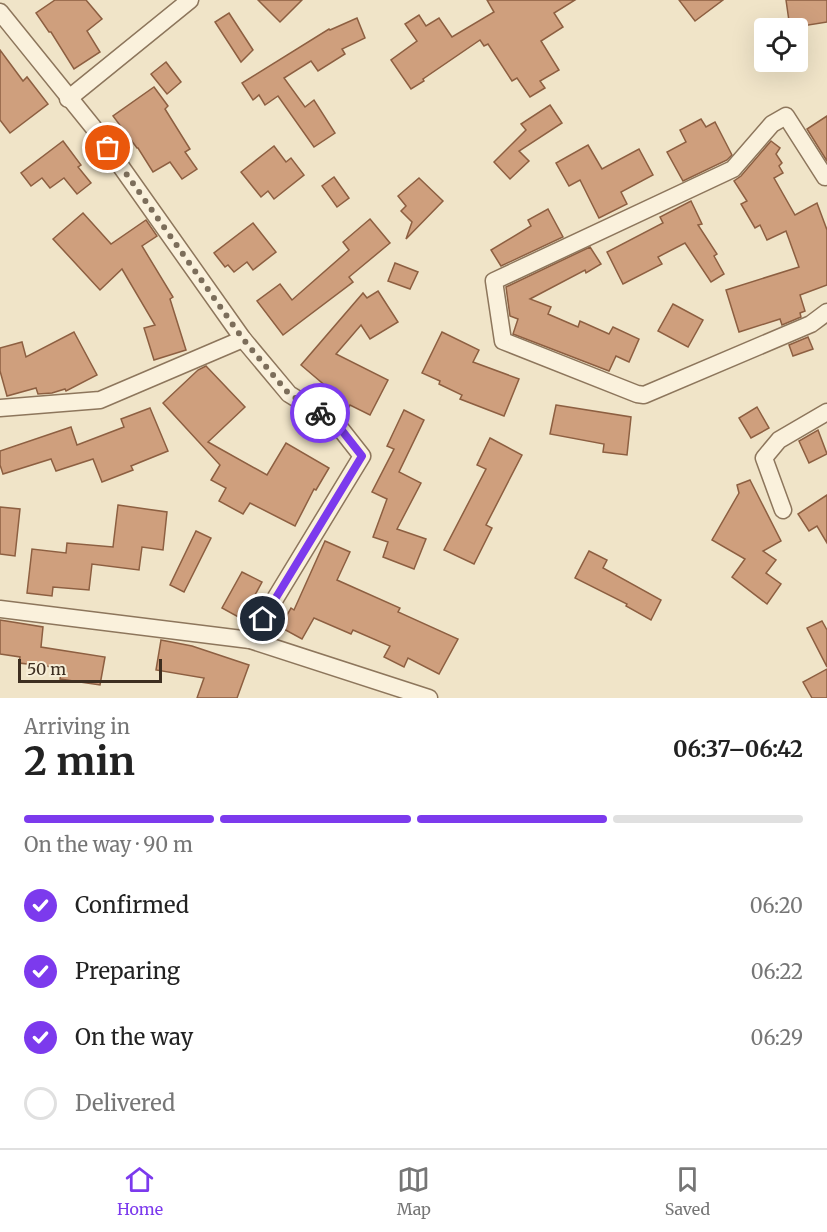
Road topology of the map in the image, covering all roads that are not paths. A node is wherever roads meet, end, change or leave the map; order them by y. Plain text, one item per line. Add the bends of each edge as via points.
1 (190, 0) edge
2 (0, 12) edge
3 (68, 99) junction
4 (827, 175) edge
5 (827, 312) edge
6 (243, 339) junction
7 (0, 408) edge
8 (827, 412) edge
9 (783, 510) dead end
10 (0, 609) edge
11 (250, 640) junction
12 (429, 698) edge

1 - 3 street
2 - 3 street
3 - 6 street via 120,164
4 - 5 street via 786,116 772,124 733,169 494,280 503,341 644,395 811,324
6 - 7 street via 100,400
6 - 11 street via 289,394 336,423 362,456
8 - 9 street via 779,440 764,458
10 - 11 street
11 - 12 street

